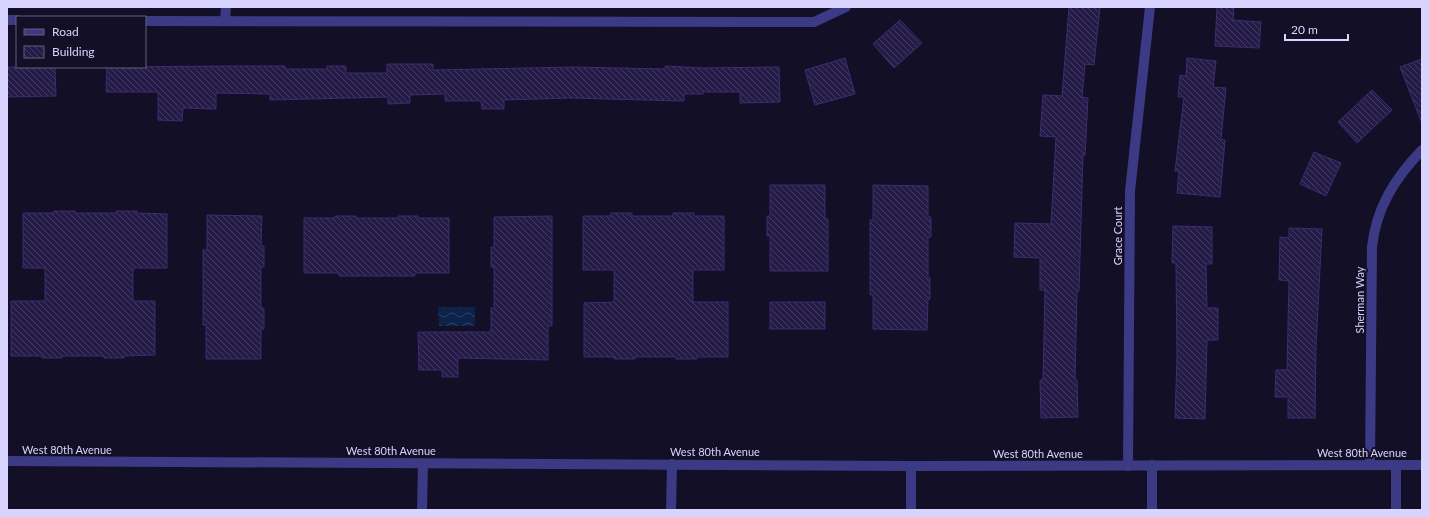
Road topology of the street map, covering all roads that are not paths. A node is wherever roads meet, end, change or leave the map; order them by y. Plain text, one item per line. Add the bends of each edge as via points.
1 (226, 7) edge
2 (846, 7) edge
3 (1150, 7) edge
4 (146, 21) edge
5 (225, 21) junction
6 (1422, 150) edge
7 (7, 461) edge
8 (422, 464) junction
9 (672, 464) junction
10 (1152, 465) junction
11 (1370, 465) junction
12 (1396, 465) junction
13 (1422, 465) edge
14 (911, 466) junction
15 (1128, 466) junction
16 (422, 510) edge
17 (671, 510) edge
18 (911, 510) edge
19 (1152, 510) edge
20 (1396, 510) edge

1 - 5 street
2 - 5 street via 814,22
3 - 15 street, Grace Court via 1130,191
4 - 5 street
6 - 11 street, Sherman Way via 1390,188 1374,228
7 - 8 street, West 80th Avenue
8 - 9 street, West 80th Avenue
8 - 16 street
9 - 14 street, West 80th Avenue
9 - 17 street
10 - 11 street, West 80th Avenue
10 - 15 street, West 80th Avenue
10 - 19 street
11 - 12 street, West 80th Avenue
12 - 13 street, West 80th Avenue
12 - 20 street
14 - 15 street, West 80th Avenue
14 - 18 street

